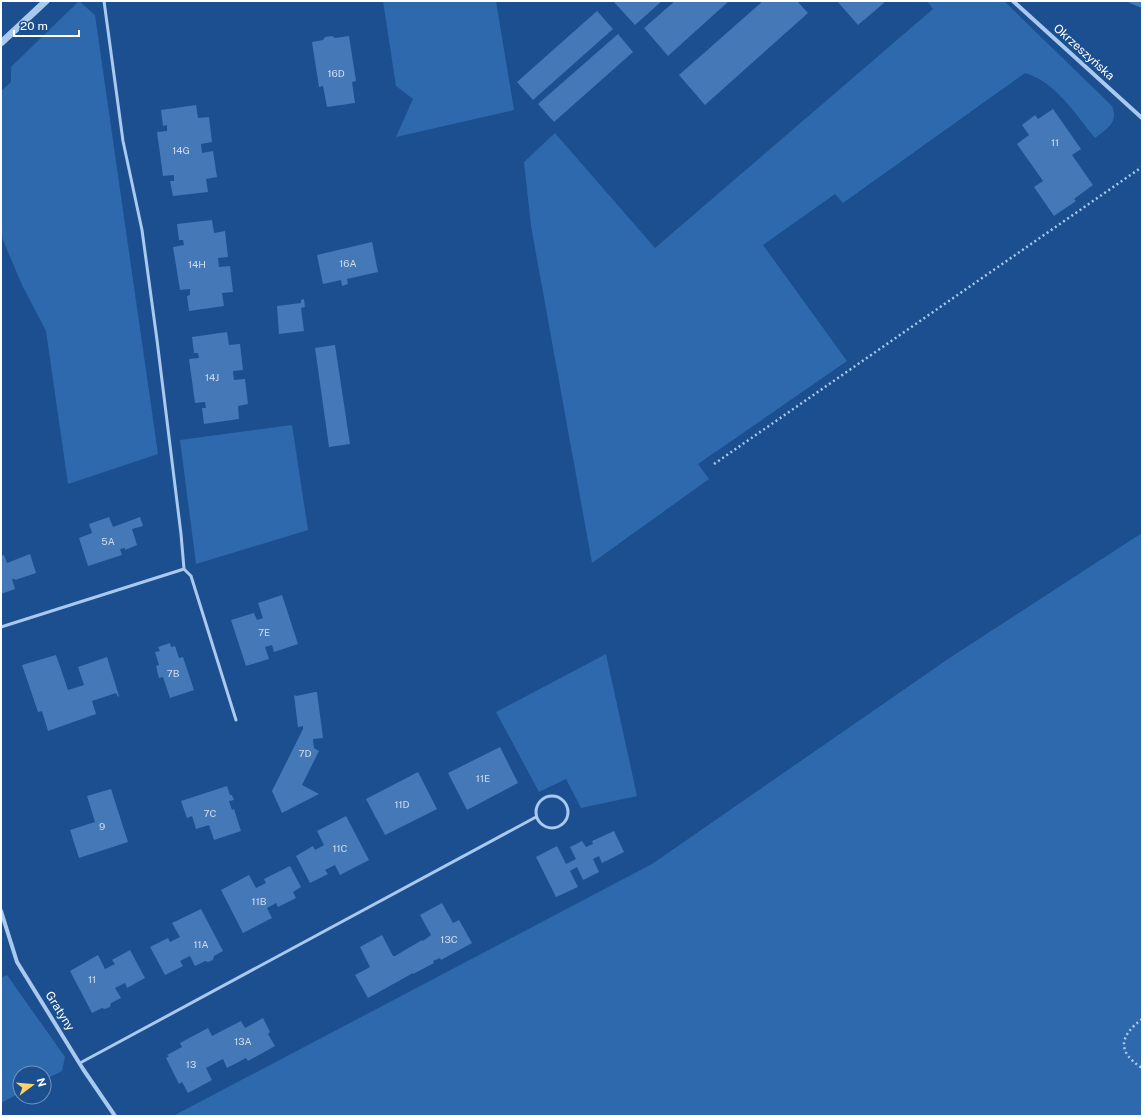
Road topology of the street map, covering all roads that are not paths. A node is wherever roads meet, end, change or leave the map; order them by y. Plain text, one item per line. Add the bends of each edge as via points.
1 (46, 1) edge
2 (104, 1) edge
3 (1013, 1) edge
4 (1, 44) edge
5 (1142, 118) edge
6 (184, 569) junction
7 (1, 627) edge
8 (236, 720) dead end
9 (536, 817) junction
10 (1, 911) edge
11 (80, 1063) junction
12 (116, 1116) edge

1 - 4 street
2 - 6 lane via 123,141 142,230 153,308
3 - 5 street, Okrzeszyńska
6 - 7 lane
6 - 8 lane via 191,576
9 - 9 lane via 546,828 554,828 561,826 565,821 568,808 559,797 551,795 538,802
9 - 11 lane
10 - 11 street, Gratyny via 17,962
11 - 12 street, Gratyny

